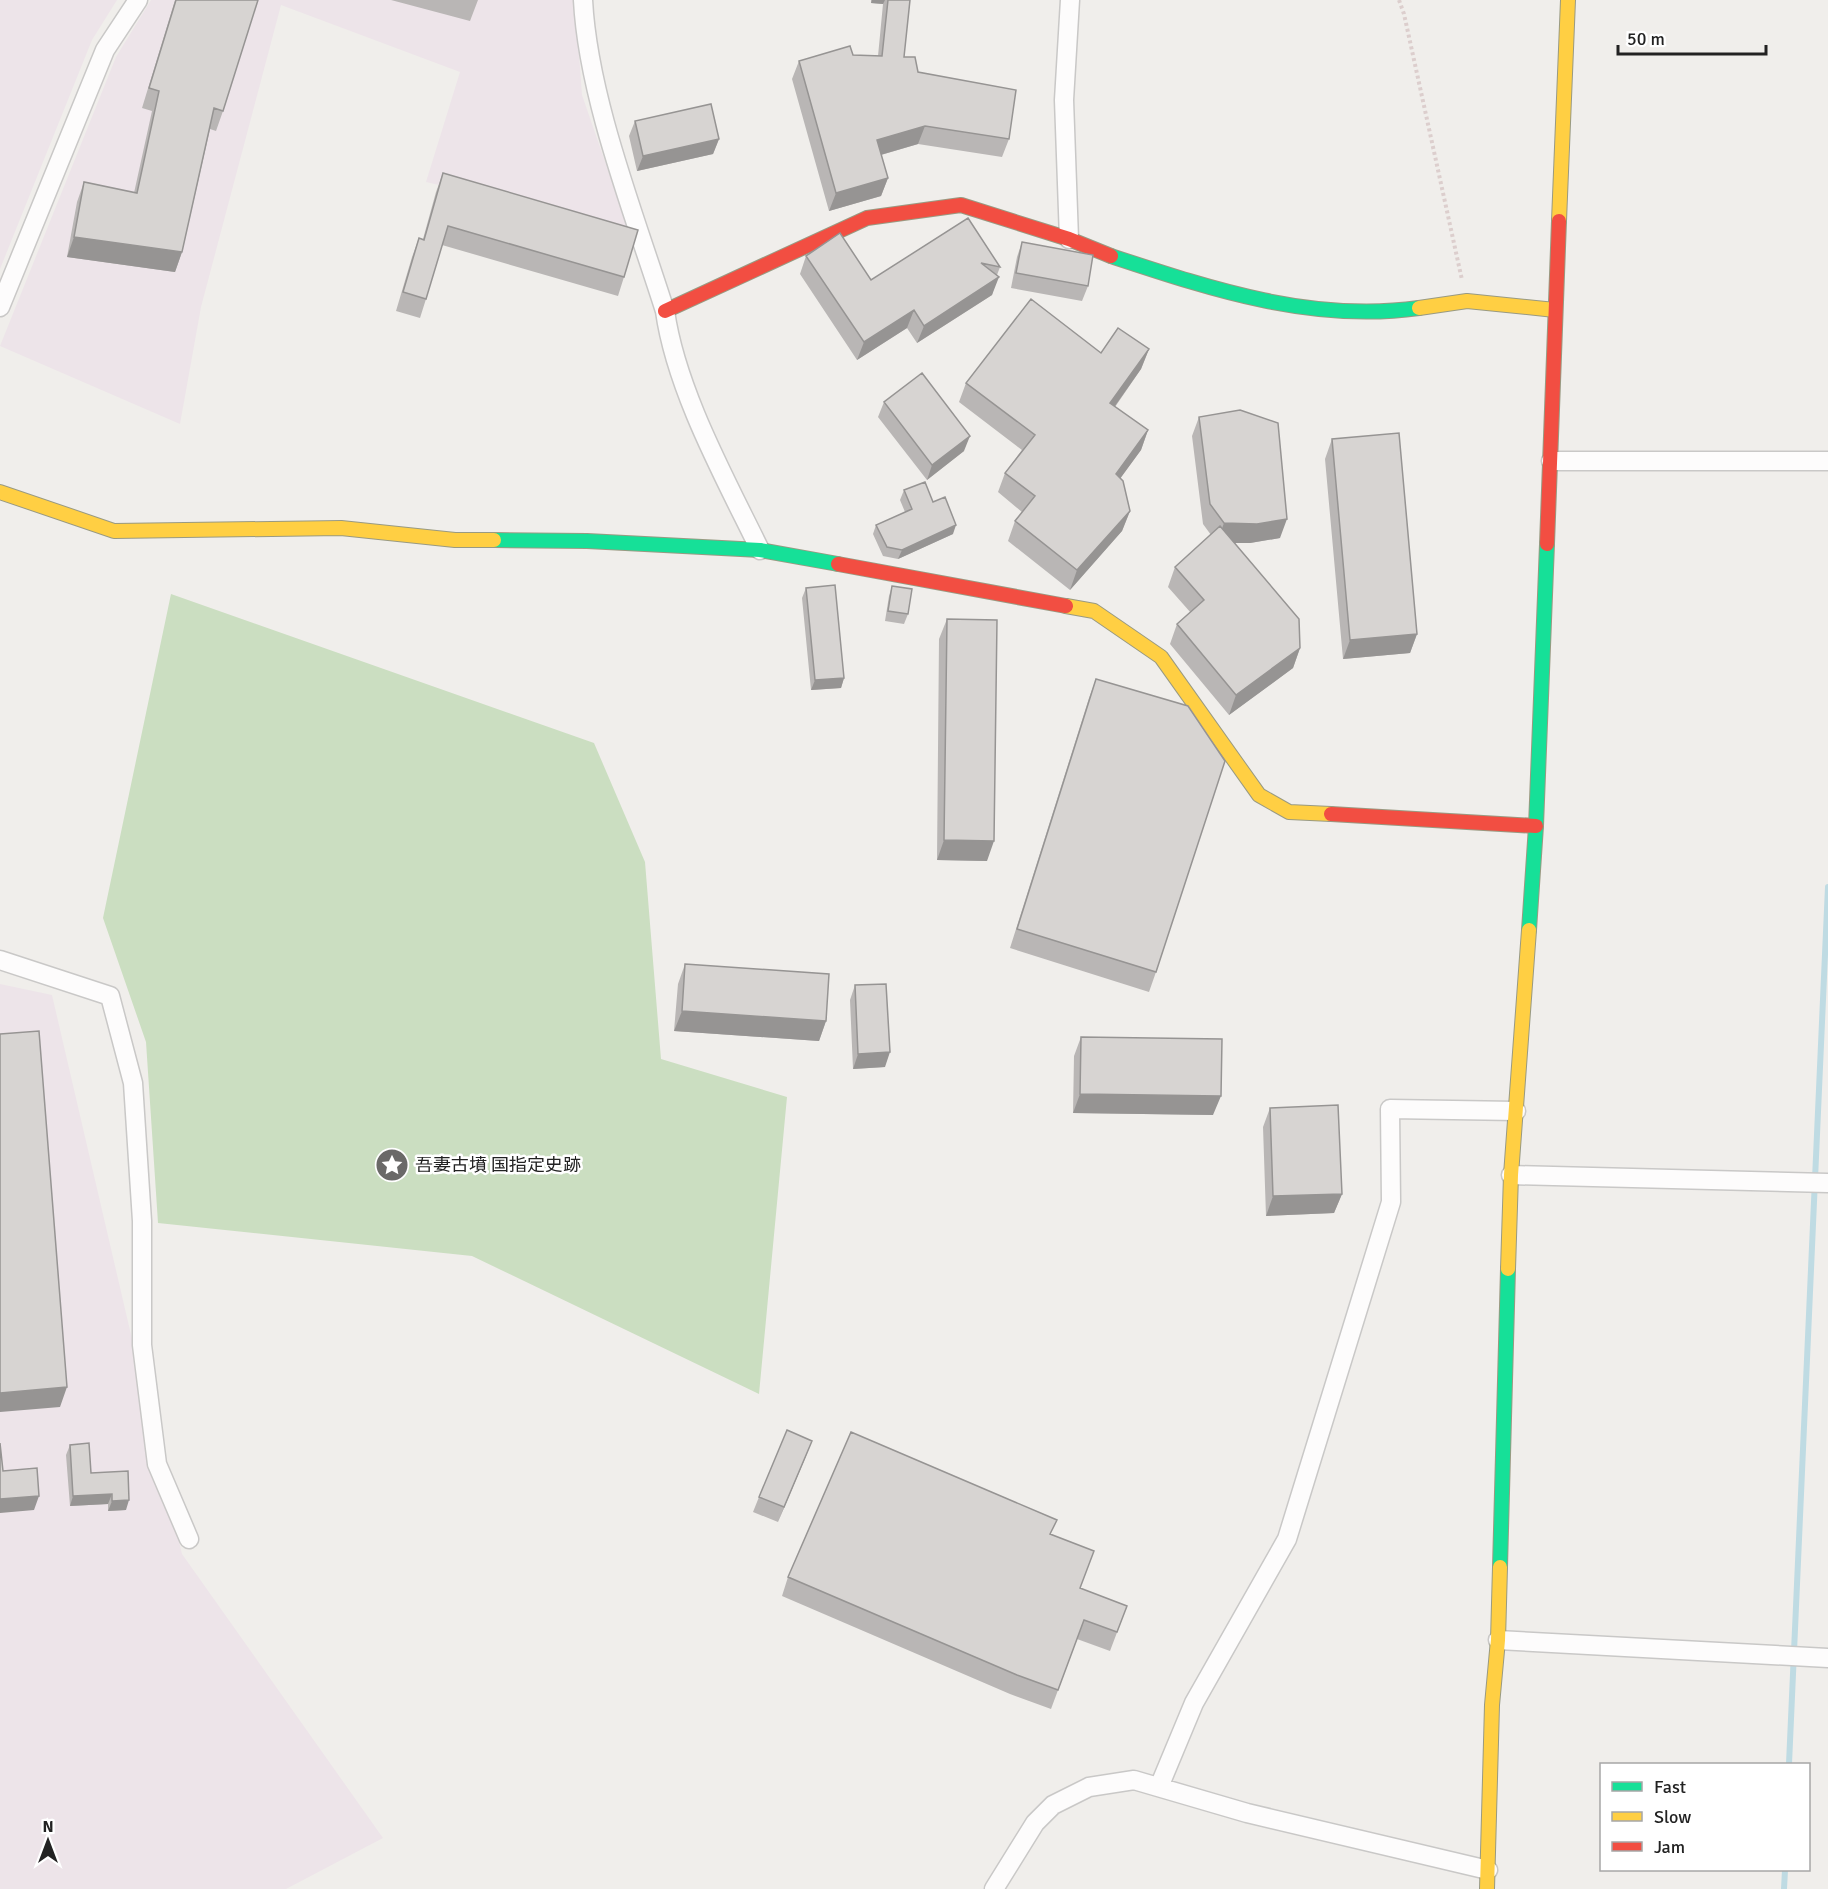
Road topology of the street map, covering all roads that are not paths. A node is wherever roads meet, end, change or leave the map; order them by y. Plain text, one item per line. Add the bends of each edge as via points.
1 (138, 0) edge
2 (583, 0) edge
3 (1070, 0) edge
4 (1568, 0) edge
5 (1069, 239) junction
6 (0, 307) edge
7 (1555, 310) junction
8 (664, 311) junction
9 (1551, 461) junction
10 (1828, 462) edge
11 (0, 492) edge
12 (760, 550) junction
13 (1536, 826) junction
14 (0, 960) edge
15 (1516, 1112) junction
16 (1511, 1175) junction
17 (1828, 1183) edge
18 (189, 1539) dead end
19 (1498, 1640) junction
20 (1828, 1658) edge
21 (1159, 1787) junction
22 (1488, 1870) junction
23 (994, 1889) edge
24 (1487, 1889) edge

1 - 6 street via 105,50
2 - 8 street via 584,23 604,116
3 - 5 street via 1064,100
4 - 7 street
5 - 7 street via 1213,290 1301,309 1391,312 1467,301
5 - 8 street via 961,205 867,218
7 - 9 street
8 - 12 street via 690,399
9 - 10 street
9 - 13 street
11 - 12 street via 114,531 341,528 455,540 587,541
12 - 13 street via 1094,611 1161,657 1259,795 1289,812
13 - 15 street
14 - 18 street via 110,996 133,1083 142,1221 142,1345 157,1464
15 - 16 street
15 - 21 street via 1390,1109 1391,1202 1287,1539 1194,1703
16 - 17 street
16 - 19 street
19 - 20 street
19 - 22 street via 1492,1705
21 - 22 street via 1247,1813
21 - 23 street via 1134,1780 1089,1787 1053,1805 1035,1823
22 - 24 street

